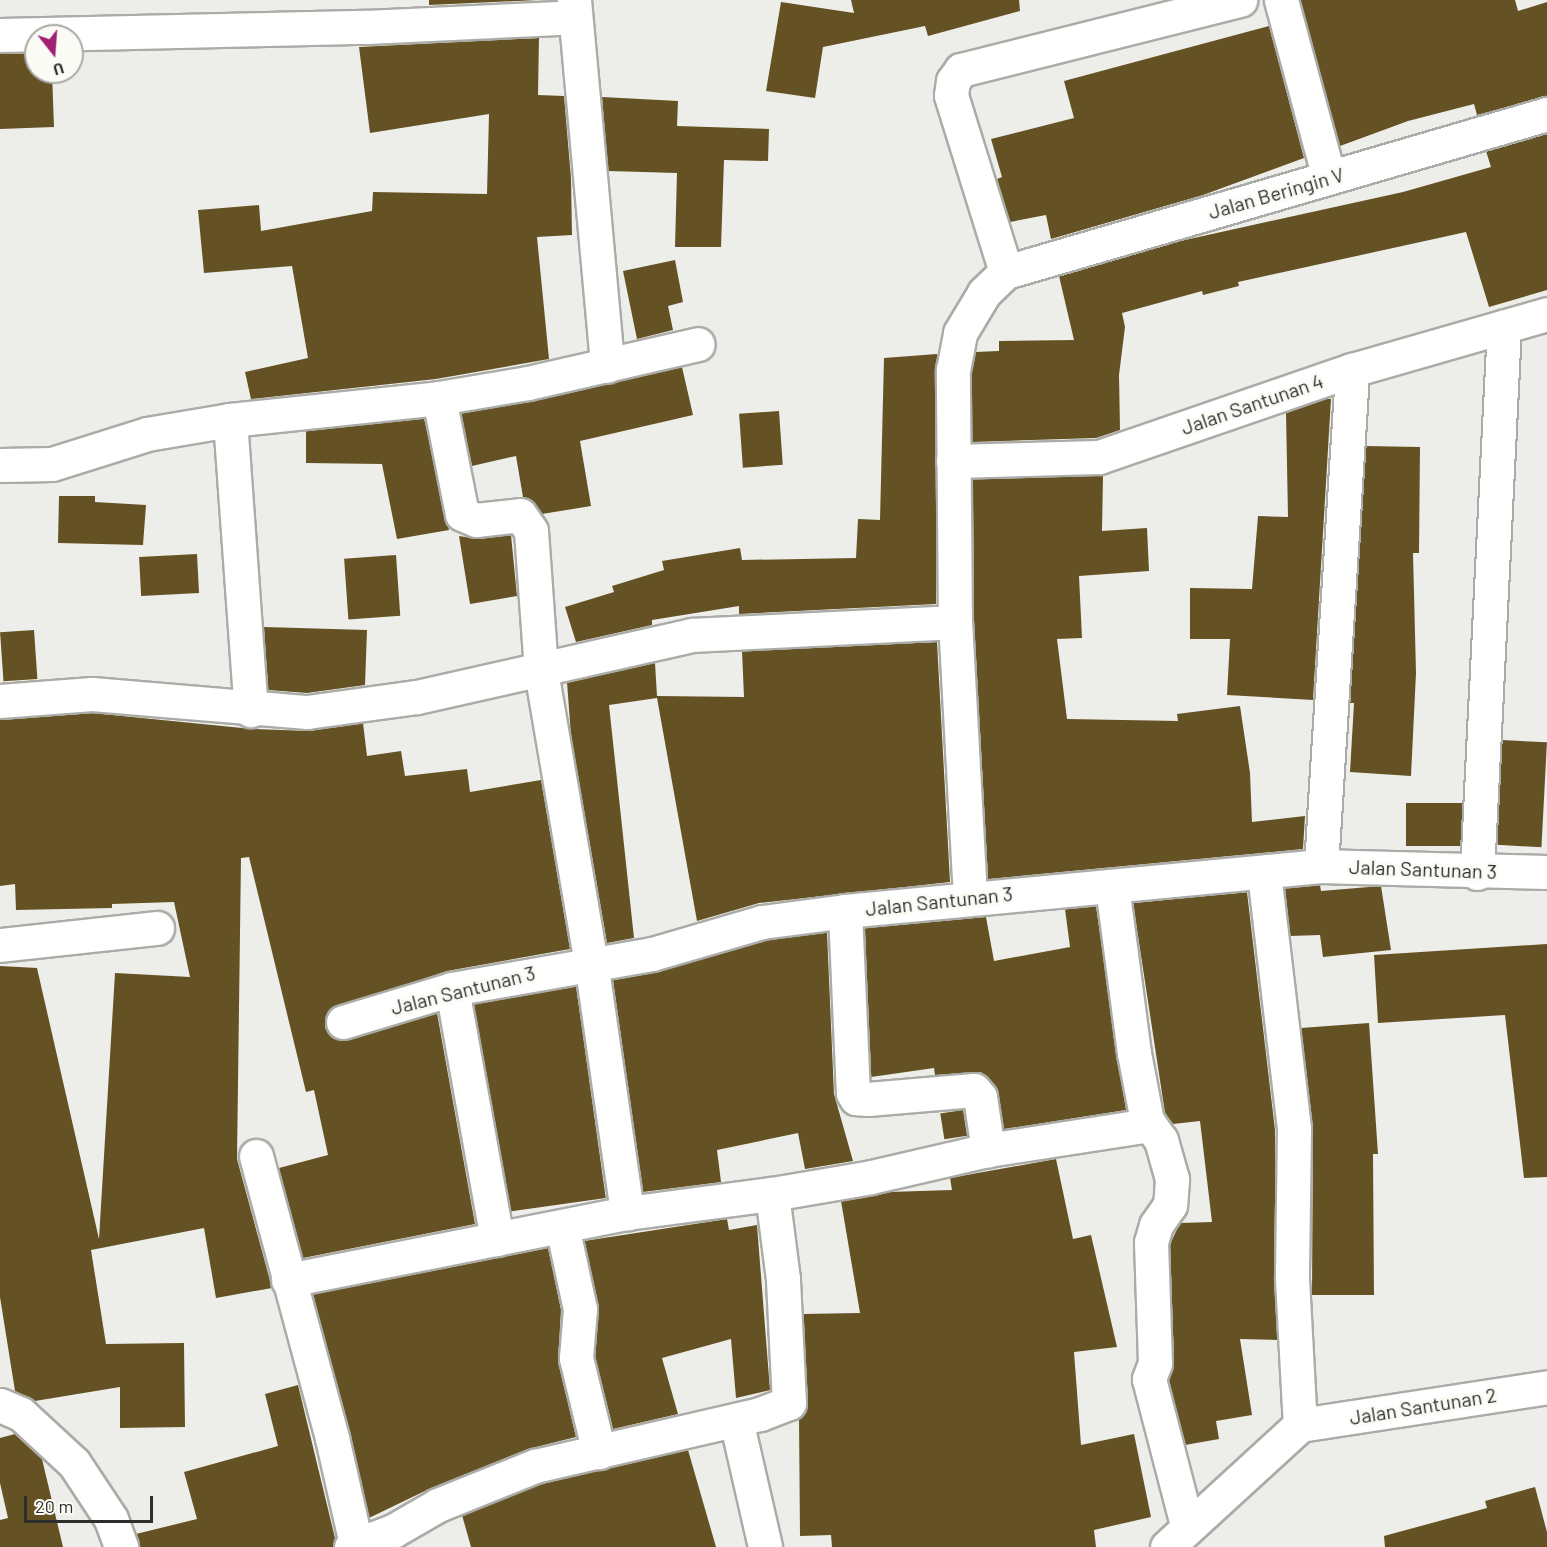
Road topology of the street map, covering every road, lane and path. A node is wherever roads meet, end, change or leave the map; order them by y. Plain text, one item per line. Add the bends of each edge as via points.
1 (1240, 0) edge
2 (1281, 0) edge
3 (575, 8) edge
4 (0, 35) edge
5 (1547, 114) edge
6 (1329, 178) junction
7 (1006, 272) junction
8 (1547, 314) edge
9 (1504, 327) junction
10 (698, 344) dead end
11 (607, 366) junction
12 (1352, 370) junction
13 (439, 398) junction
14 (230, 420) junction
15 (953, 461) junction
16 (0, 465) edge
17 (955, 622) junction
18 (541, 671) junction
19 (0, 701) edge
20 (251, 710) junction
21 (1321, 866) junction
22 (1547, 872) edge
23 (1264, 873) junction
24 (1477, 873) junction
25 (1112, 886) junction
26 (970, 897) junction
27 (844, 911) junction
28 (157, 928) dead end
29 (0, 945) edge
30 (591, 962) junction
31 (452, 989) junction
32 (343, 1022) dead end
33 (1150, 1125) junction
34 (988, 1150) junction
35 (256, 1156) dead end
36 (772, 1194) junction
37 (627, 1213) junction
38 (562, 1227) junction
39 (497, 1239) junction
40 (288, 1280) junction
41 (1547, 1387) edge
42 (0, 1405) edge
43 (736, 1420) junction
44 (1300, 1425) junction
45 (599, 1452) junction
46 (1177, 1536) edge
47 (353, 1546) edge
48 (121, 1547) edge
49 (765, 1547) edge

1 - 7 street via 961,70 953,81 951,95
2 - 6 street
3 - 4 street via 366,27
3 - 11 street
5 - 6 street, Jalan Beringin V
6 - 7 street, Jalan Beringin V
7 - 15 street via 984,293 960,333 953,369
8 - 9 street, Jalan Santunan 4
9 - 12 street, Jalan Santunan 4
9 - 24 street
10 - 11 street
11 - 13 street
12 - 15 street, Jalan Santunan 4 via 1099,457
12 - 21 street
13 - 14 street
13 - 18 street via 462,514 476,520 520,515 529,525
14 - 16 street via 147,434 52,464
14 - 20 street
15 - 17 street
17 - 18 street via 692,636
17 - 26 street
18 - 20 street via 362,707 307,712
18 - 30 street
19 - 20 street via 92,694
21 - 23 street, Jalan Santunan 3
21 - 24 street, Jalan Santunan 3
22 - 24 street, Jalan Santunan 3
23 - 25 street, Jalan Santunan 3
23 - 44 street via 1294,1129 1292,1280
25 - 26 street, Jalan Santunan 3
25 - 33 street via 1134,1053
26 - 27 street, Jalan Santunan 3
27 - 30 street, Jalan Santunan 3 via 762,922 652,954
27 - 34 street via 856,1098 969,1089 980,1097
28 - 29 street
30 - 31 street, Jalan Santunan 3
30 - 37 street
31 - 32 street, Jalan Santunan 3
31 - 39 street
33 - 34 street
33 - 46 street via 1161,1140 1172,1179 1170,1205 1156,1224 1151,1242 1155,1363 1149,1379
34 - 36 street via 871,1177
35 - 40 street
36 - 37 street
36 - 43 street via 783,1279 789,1403
37 - 38 street
38 - 39 street
38 - 45 street via 580,1309 576,1358
39 - 40 street
40 - 47 street via 332,1438
41 - 44 street, Jalan Santunan 2
42 - 48 street via 21,1414 74,1463 111,1518
43 - 45 street
43 - 49 street
44 - 46 street
45 - 47 street via 535,1466 438,1505 393,1531

